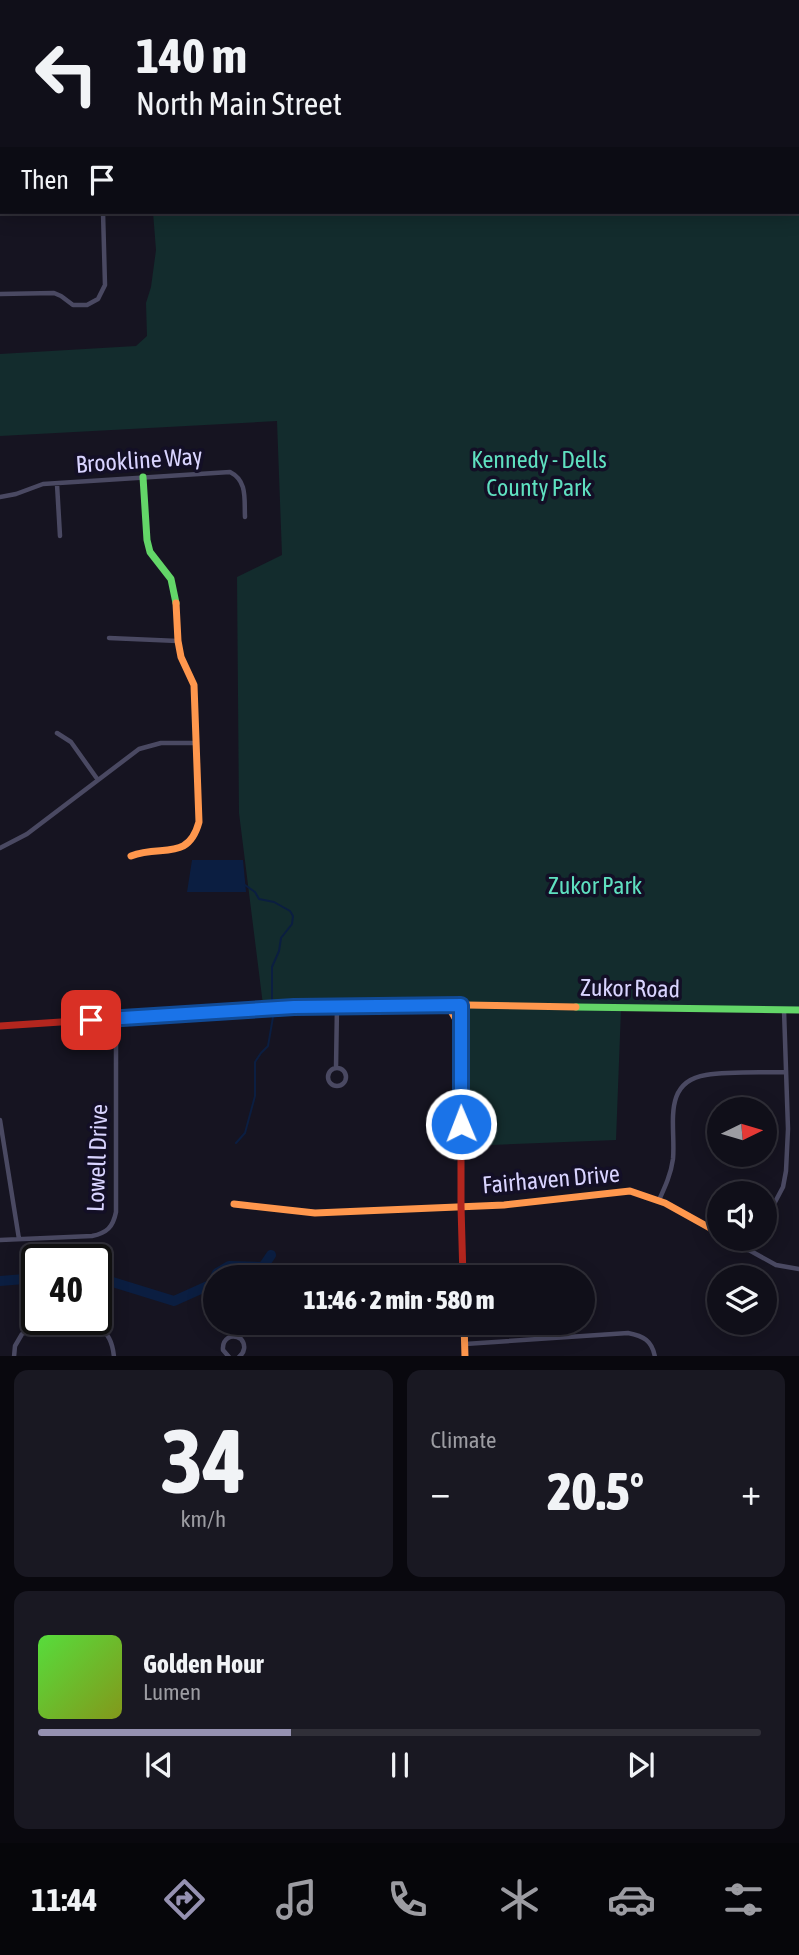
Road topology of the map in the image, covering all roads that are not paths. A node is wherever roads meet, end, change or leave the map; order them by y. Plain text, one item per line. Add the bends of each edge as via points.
1 (103, 214) edge
2 (0, 294) edge
3 (143, 477) junction
4 (57, 484) junction
5 (0, 496) edge
6 (245, 517) dead end
7 (60, 536) dead end
8 (109, 638) dead end
9 (178, 641) junction
10 (57, 733) dead end
11 (195, 743) junction
12 (98, 780) junction
13 (0, 848) edge
14 (131, 856) dead end
15 (433, 1004) junction
16 (461, 1005) junction
17 (337, 1006) junction
18 (784, 1010) junction
19 (799, 1010) edge
20 (116, 1019) junction
21 (0, 1026) edge
22 (460, 1033) junction
23 (336, 1068) junction
24 (786, 1072) junction
25 (0, 1119) edge
26 (777, 1198) edge
27 (659, 1200) junction
28 (234, 1204) dead end
29 (461, 1206) junction
30 (707, 1226) edge
31 (19, 1239) junction
32 (0, 1240) edge
33 (750, 1251) edge
34 (463, 1265) edge
35 (799, 1269) edge
36 (465, 1335) edge
37 (465, 1344) junction
38 (14, 1356) edge
39 (114, 1356) edge
40 (229, 1356) edge
41 (239, 1356) edge
42 (465, 1356) edge
43 (656, 1356) edge

1 - 2 street via 105,285 98,299 73,305 54,293
3 - 4 street, Brookline Way
3 - 6 street, Brookline Way via 230,472 244,486
3 - 9 street via 147,540 171,579
4 - 5 street, Brookline Way
4 - 7 street
8 - 9 street
9 - 11 street via 194,685
10 - 12 street via 71,742
11 - 12 street via 139,749
11 - 14 street via 199,822 194,840 180,849
12 - 13 street via 27,834
15 - 16 street, Zukor Road
15 - 17 street, Zukor Road
15 - 22 street via 451,1011
16 - 18 street, Zukor Road
16 - 22 street
17 - 20 street, Zukor Road
17 - 23 street
18 - 19 street, Zukor Road
18 - 24 street
20 - 21 street, Zukor Road
20 - 31 street, Lowell Drive via 114,1221 110,1229 92,1236
22 - 29 street
23 - 23 street via 346,1077 337,1087 327,1076
24 - 26 street via 786,1171
24 - 27 street via 706,1075 684,1083 674,1105 672,1169
25 - 31 street
27 - 29 street, Fairhaven Drive via 630,1191
27 - 30 street, Fairhaven Drive
28 - 29 street, Fairhaven Drive via 315,1213
29 - 34 street
31 - 32 street, Lowell Drive
33 - 35 street via 776,1265
36 - 37 street
37 - 42 street
37 - 43 street via 628,1333 643,1336
38 - 39 street via 22,1334 37,1328 92,1325 113,1342
40 - 41 street via 224,1343 234,1336 244,1346

